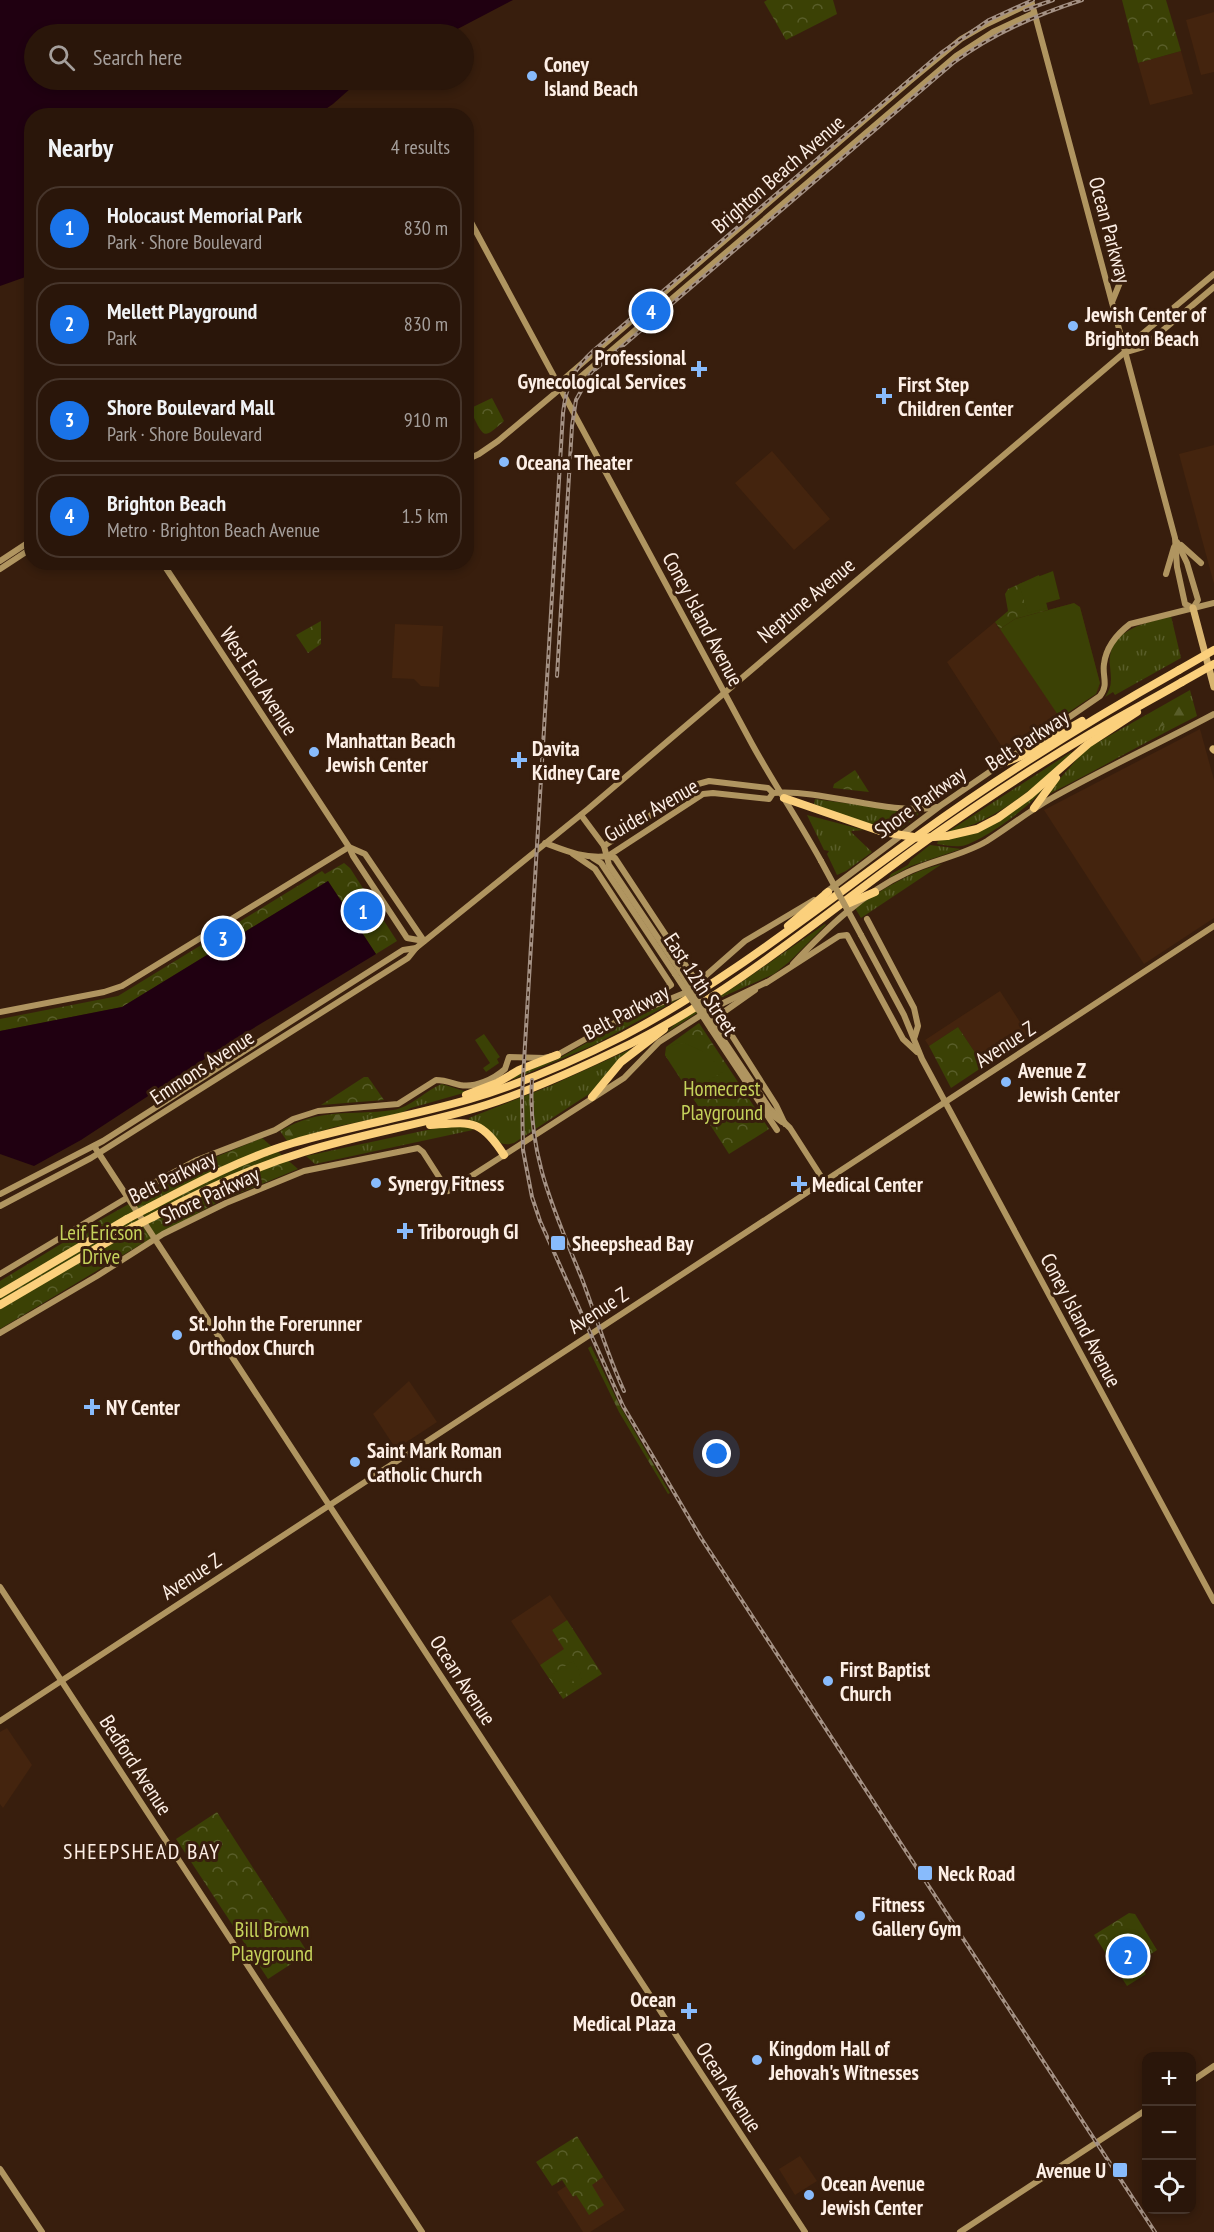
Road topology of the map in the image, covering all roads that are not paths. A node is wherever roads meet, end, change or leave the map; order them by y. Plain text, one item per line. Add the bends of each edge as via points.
1 (1031, 2) edge
2 (1034, 13) junction
3 (474, 228) edge
4 (1214, 274) edge
5 (1123, 275) dead end
6 (1214, 287) edge
7 (1112, 303) junction
8 (1125, 352) junction
9 (560, 389) junction
10 (474, 456) edge
11 (1176, 542) junction
12 (24, 545) edge
13 (24, 553) edge
14 (0, 561) edge
15 (1201, 563) dead end
16 (0, 569) edge
17 (167, 570) edge
18 (1166, 574) dead end
19 (1214, 603) edge
20 (1192, 608) junction
21 (1214, 650) edge
22 (1214, 664) edge
23 (1214, 687) edge
24 (724, 692) junction
25 (1155, 698) junction
26 (1108, 710) junction
27 (1214, 714) edge
28 (1003, 763) junction
29 (1065, 766) junction
30 (779, 795) junction
31 (940, 806) junction
32 (1034, 808) junction
33 (581, 815) junction
34 (545, 843) junction
35 (604, 846) junction
36 (350, 847) junction
37 (573, 854) junction
38 (608, 856) junction
39 (592, 858) junction
40 (828, 892) junction
41 (875, 892) junction
42 (840, 906) junction
43 (867, 919) dead end
44 (1214, 926) edge
45 (424, 942) junction
46 (416, 948) junction
47 (764, 949) junction
48 (793, 964) junction
49 (677, 973) junction
50 (692, 975) dead end
51 (767, 982) junction
52 (671, 985) joint
53 (0, 1012) edge
54 (616, 1022) junction
55 (670, 1022) junction
56 (712, 1028) junction
57 (914, 1040) junction
58 (919, 1054) junction
59 (558, 1055) junction
60 (505, 1069) junction
61 (496, 1083) junction
62 (592, 1097) junction
63 (945, 1102) junction
64 (437, 1108) junction
65 (764, 1109) junction
66 (785, 1124) junction
67 (405, 1127) junction
68 (777, 1130) dead end
69 (94, 1146) junction
70 (99, 1153) junction
71 (504, 1155) junction
72 (824, 1181) junction
73 (0, 1194) edge
74 (128, 1198) junction
75 (0, 1206) edge
76 (155, 1239) junction
77 (0, 1274) edge
78 (0, 1294) edge
79 (0, 1305) edge
80 (0, 1333) edge
81 (329, 1506) junction
82 (0, 1587) edge
83 (1214, 1601) edge
84 (62, 1680) junction
85 (0, 1721) edge
86 (1214, 2066) edge
87 (1196, 2078) edge
88 (1142, 2113) edge
89 (0, 2169) edge
90 (42, 2232) edge
91 (422, 2232) edge
92 (805, 2232) edge
93 (960, 2232) edge

1 - 2 main road, Ocean Parkway
1 - 9 main road, Brighton Beach Avenue via 955,45 565,378
2 - 7 main road, Ocean Parkway
2 - 9 main road, Brighton Beach Avenue via 993,32 956,56 571,385
3 - 9 main road, Coney Island Avenue
4 - 8 main road, Neptune Avenue
5 - 7 main road
6 - 8 main road, Neptune Avenue via 1143,347
7 - 8 main road, Ocean Parkway
8 - 11 main road, Ocean Parkway
8 - 24 main road, Neptune Avenue
9 - 10 main road, Brighton Beach Avenue
9 - 24 main road, Coney Island Avenue
11 - 15 main road
11 - 18 main road
11 - 20 main road, Ocean Parkway via 1185,603
11 - 20 main road, Ocean Parkway via 1198,600
12 - 14 main road
13 - 16 main road
17 - 36 main road, West End Avenue
19 - 20 main road, Shore Parkway
20 - 23 main road, Ocean Parkway
20 - 28 main road, Shore Parkway via 1130,624 1116,636 1107,652 1103,665 1106,685 1100,696
21 - 26 highway, Belt Parkway, bridge
22 - 25 highway, Belt Parkway, bridge
24 - 30 main road, Coney Island Avenue
24 - 33 main road, Neptune Avenue
25 - 29 highway via 1088,744
25 - 42 highway, Belt Parkway via 1023,775
26 - 28 highway
26 - 47 highway, Belt Parkway via 957,808
27 - 32 main road
28 - 31 main road, Shore Parkway
29 - 30 highway, bridge via 998,818 977,829 947,836 920,838 883,832
29 - 32 highway
30 - 31 main road, Guider Avenue via 814,794 914,809
30 - 35 main road, Guider Avenue via 768,788 709,781 698,784
30 - 38 main road, Guider Avenue via 769,799 703,794
30 - 57 main road, Coney Island Avenue, bridge via 821,861
31 - 40 main road, Shore Parkway
32 - 41 main road via 985,842 908,872
33 - 34 main road, Neptune Avenue
33 - 35 main road, East 12th Street
34 - 37 main road, Guider Avenue
34 - 45 main road, Neptune Avenue
35 - 38 main road, East 12th Street
36 - 45 main road via 365,854
36 - 45 main road via 406,938
36 - 53 main road via 122,986
37 - 39 main road, Guider Avenue
37 - 52 main road, East 12th Street via 595,868
38 - 39 main road, Guider Avenue
38 - 49 main road, East 12th Street via 609,865
38 - 50 main road, East 12th Street via 615,858
39 - 49 main road, East 12th Street via 601,863
40 - 47 highway
40 - 54 main road, Shore Parkway via 745,941 687,992
41 - 42 highway
41 - 48 main road via 833,924
42 - 55 highway, Belt Parkway
43 - 57 main road, Coney Island Avenue via 914,1008 918,1026
44 - 63 main road, Avenue Z
45 - 46 main road, Emmons Avenue
46 - 69 main road, Emmons Avenue via 403,950
46 - 70 main road, Emmons Avenue via 408,958
47 - 64 highway, Belt Parkway via 682,1003 586,1053 518,1083
48 - 51 main road
48 - 58 main road, Coney Island Avenue via 847,934 903,1039
49 - 56 main road, East 12th Street, bridge
51 - 62 main road via 722,1002 659,1042 624,1078
51 - 66 main road, East 12th Street via 721,1014 721,1021
52 - 54 main road, Shore Parkway
54 - 59 main road, Shore Parkway
55 - 62 highway via 621,1062
55 - 67 highway, Belt Parkway via 535,1087
56 - 65 main road, East 12th Street
56 - 66 main road, East 12th Street
57 - 58 main road, Coney Island Avenue
58 - 63 main road, Coney Island Avenue
59 - 60 main road, Shore Parkway via 509,1058
59 - 61 highway
60 - 61 highway
60 - 74 main road, Shore Parkway via 473,1085 436,1080 398,1104 334,1109 293,1119 197,1160
61 - 64 highway
62 - 71 main road
63 - 72 main road, Avenue Z
63 - 83 main road, Coney Island Avenue
64 - 78 highway, Belt Parkway, bridge via 292,1144 213,1175 127,1219
65 - 66 main road, East 12th Street
65 - 68 main road
66 - 72 main road, East 12th Street
67 - 71 highway via 456,1122 479,1126
67 - 79 highway, Belt Parkway, bridge via 302,1152 218,1184 133,1227
69 - 70 main road, Ocean Avenue
69 - 73 main road, Emmons Avenue
70 - 74 main road, Ocean Avenue
70 - 75 main road, Emmons Avenue
71 - 76 main road, Shore Parkway via 448,1191 420,1149 415,1148 304,1171 226,1203
72 - 81 main road, Avenue Z
74 - 76 main road, Ocean Avenue
74 - 77 main road, Shore Parkway
76 - 80 main road, Shore Parkway
76 - 81 main road, Ocean Avenue
81 - 84 main road, Avenue Z
81 - 92 main road, Ocean Avenue
82 - 84 main road, Bedford Avenue
84 - 85 main road, Avenue Z
84 - 91 main road, Bedford Avenue
86 - 87 main road
88 - 93 main road
89 - 90 main road

